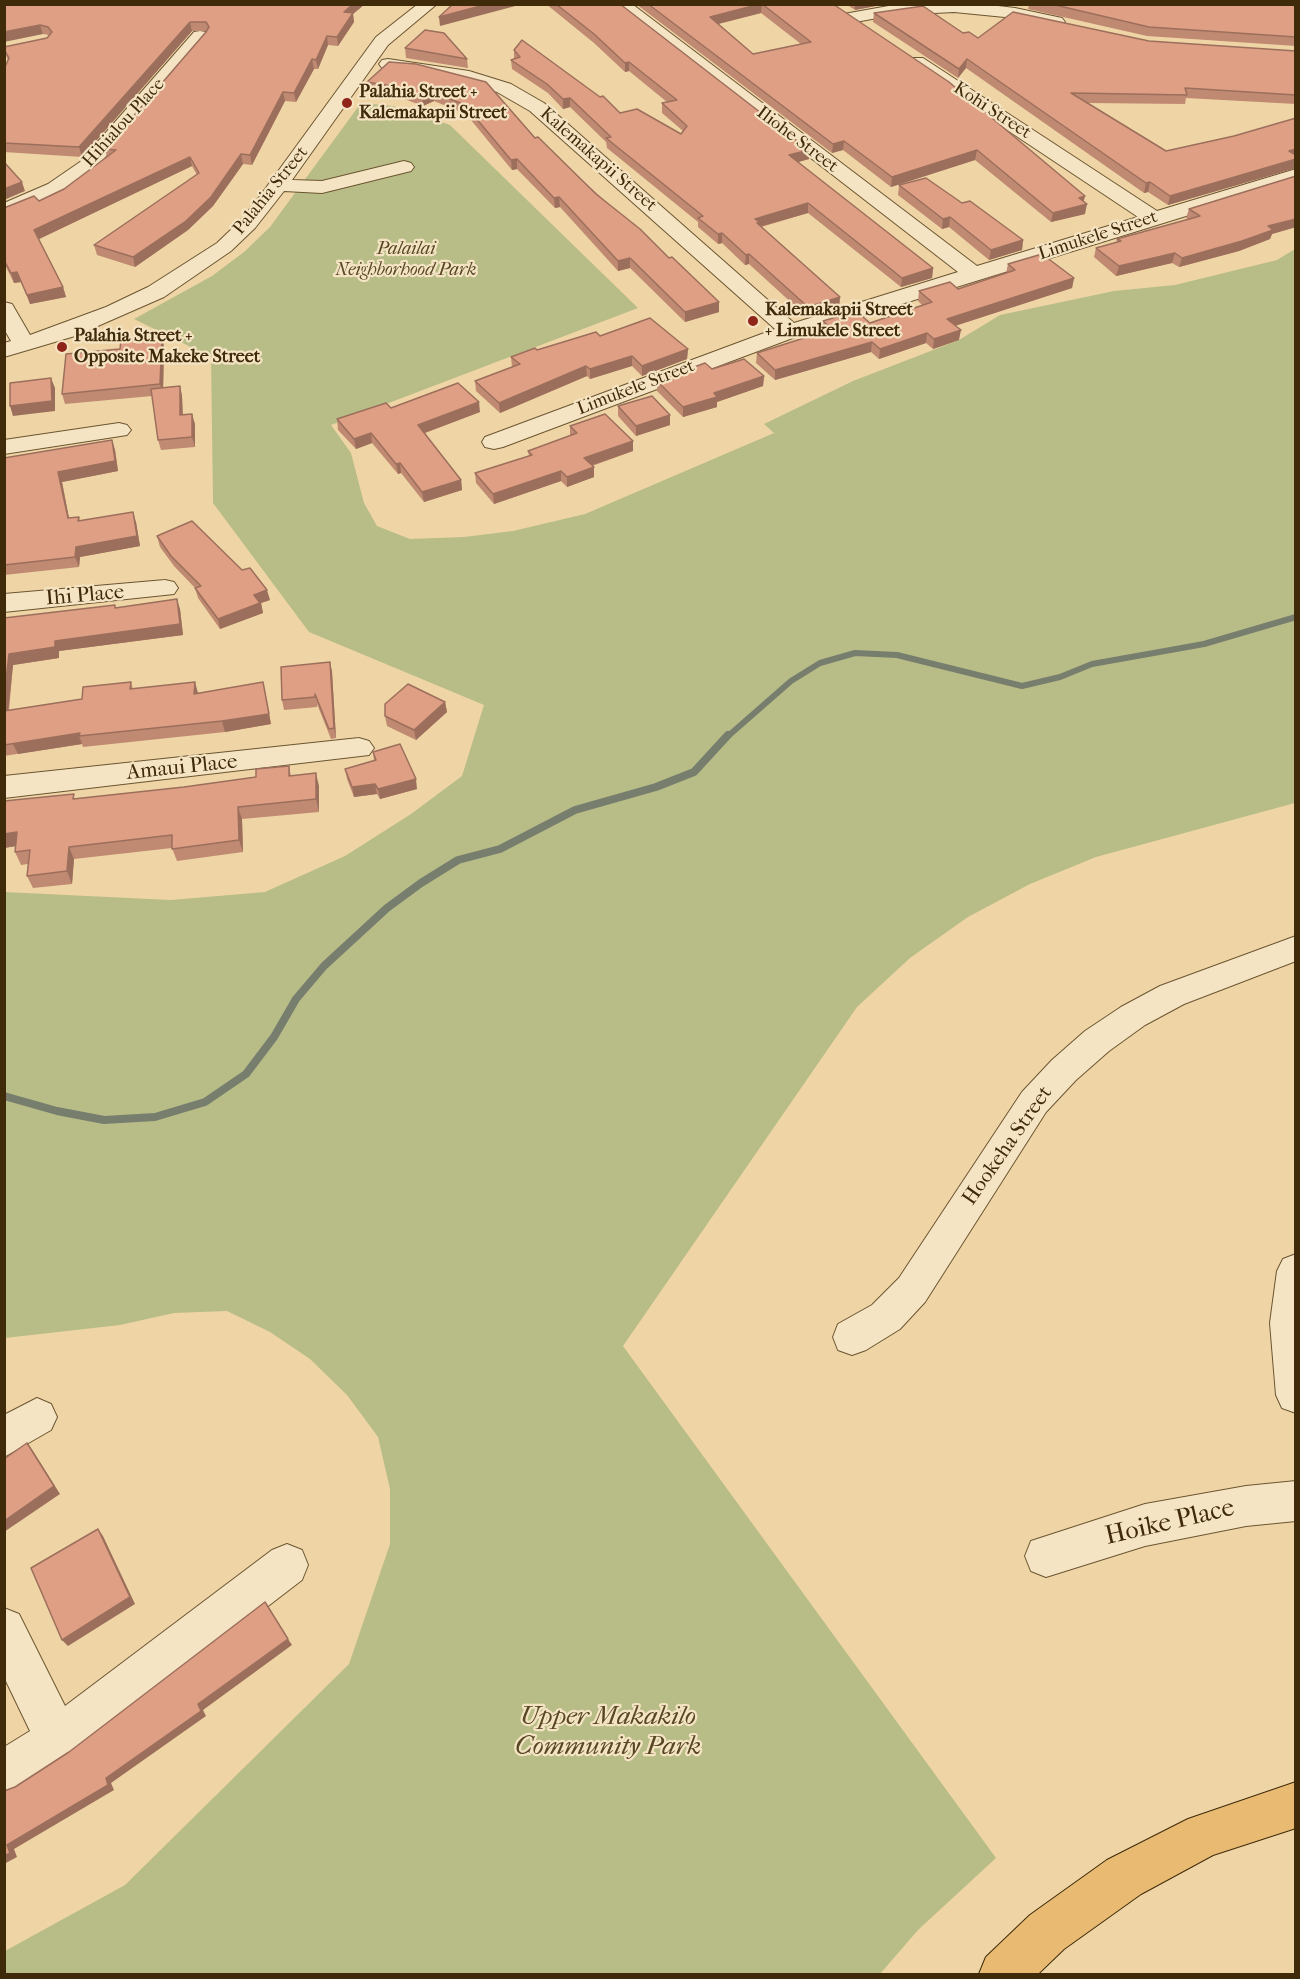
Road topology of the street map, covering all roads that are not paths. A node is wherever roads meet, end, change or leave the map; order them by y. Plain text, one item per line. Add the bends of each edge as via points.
1 (620, 4) edge
2 (424, 5) edge
3 (1075, 27) edge
4 (870, 31) edge
5 (200, 36) edge
6 (899, 50) edge
7 (369, 62) junction
8 (404, 167) dead end
9 (1296, 175) edge
10 (279, 185) junction
11 (4, 211) edge
12 (1154, 218) junction
13 (975, 275) junction
14 (4, 309) edge
15 (790, 331) junction
16 (15, 348) edge
17 (120, 430) dead end
18 (494, 442) dead end
19 (4, 447) edge
20 (165, 588) dead end
21 (4, 603) edge
22 (359, 748) dead end
23 (4, 787) edge
24 (1296, 948) edge
25 (1296, 1271) edge
26 (852, 1337) dead end
27 (1296, 1395) edge
28 (37, 1417) dead end
29 (4, 1438) edge
30 (1296, 1501) edge
31 (1046, 1556) dead end
32 (287, 1565) dead end
33 (4, 1629) edge
34 (58, 1739) junction
35 (4, 1774) edge
36 (1296, 1805) edge
37 (1002, 1974) edge

1 - 13 street, Iliohe Street
2 - 7 street, Palahia Street via 382,41
3 - 4 street via 1015,13 954,8 843,14
5 - 11 street, Hihialou Place via 87,166 55,188
6 - 12 street, Kohi Street
7 - 10 street, Palahia Street
7 - 15 street, Kalemakapii Street via 463,75 504,88 537,106
8 - 10 street via 326,186
9 - 12 street, Limukele Street
10 - 16 street, Palahia Street via 248,224 192,270 114,312
12 - 13 street, Limukele Street
13 - 15 street, Limukele Street
14 - 16 street
15 - 18 street, Limukele Street
17 - 19 street
20 - 21 street, Ihi Place
22 - 23 street, Amaui Place
24 - 26 street, Hookeha Street via 1172,995 1096,1041 1034,1102 912,1290 886,1317
25 - 27 street via 1289,1323
28 - 29 street
30 - 31 street, Hoike Place via 1145,1525
32 - 34 street
33 - 34 street
34 - 35 street
36 - 37 main road via 1204,1835 1124,1877 1047,1932

